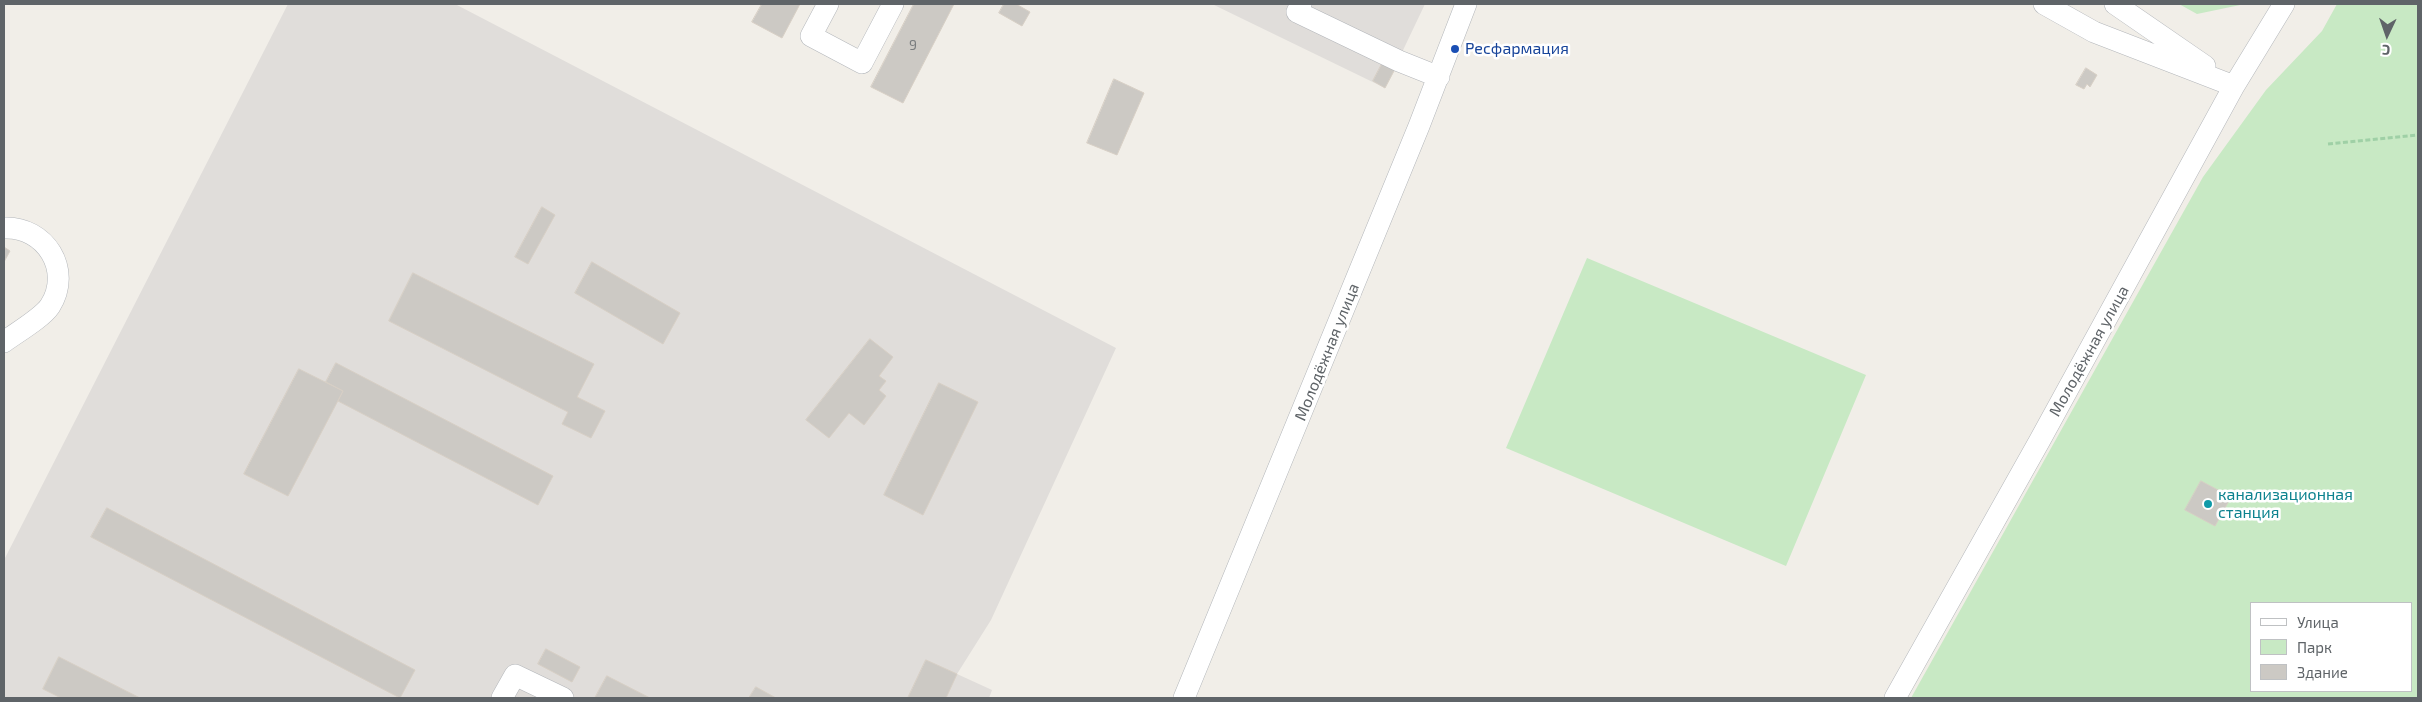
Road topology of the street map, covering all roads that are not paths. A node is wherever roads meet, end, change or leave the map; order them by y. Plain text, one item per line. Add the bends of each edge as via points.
1 (828, 4) edge
2 (892, 4) edge
3 (1301, 4) edge
4 (1466, 4) edge
5 (2044, 4) edge
6 (2114, 4) edge
7 (2284, 4) edge
8 (2094, 32) junction
9 (1439, 77) junction
10 (2234, 86) junction
11 (4, 228) edge
12 (4, 342) edge
13 (502, 698) edge
14 (563, 698) edge
15 (1184, 698) edge
16 (1895, 698) edge

1 - 2 street via 811,36 862,63
3 - 9 street via 1297,12
4 - 9 street, Молодёжная улица
5 - 8 street
6 - 8 street
6 - 10 street
7 - 10 street, Молодёжная улица
8 - 10 street
9 - 15 street, Молодёжная улица
10 - 16 street, Молодёжная улица
11 - 12 street via 14,227 30,232 49,247 56,260 58,279 56,295 49,308
13 - 14 street via 515,674

